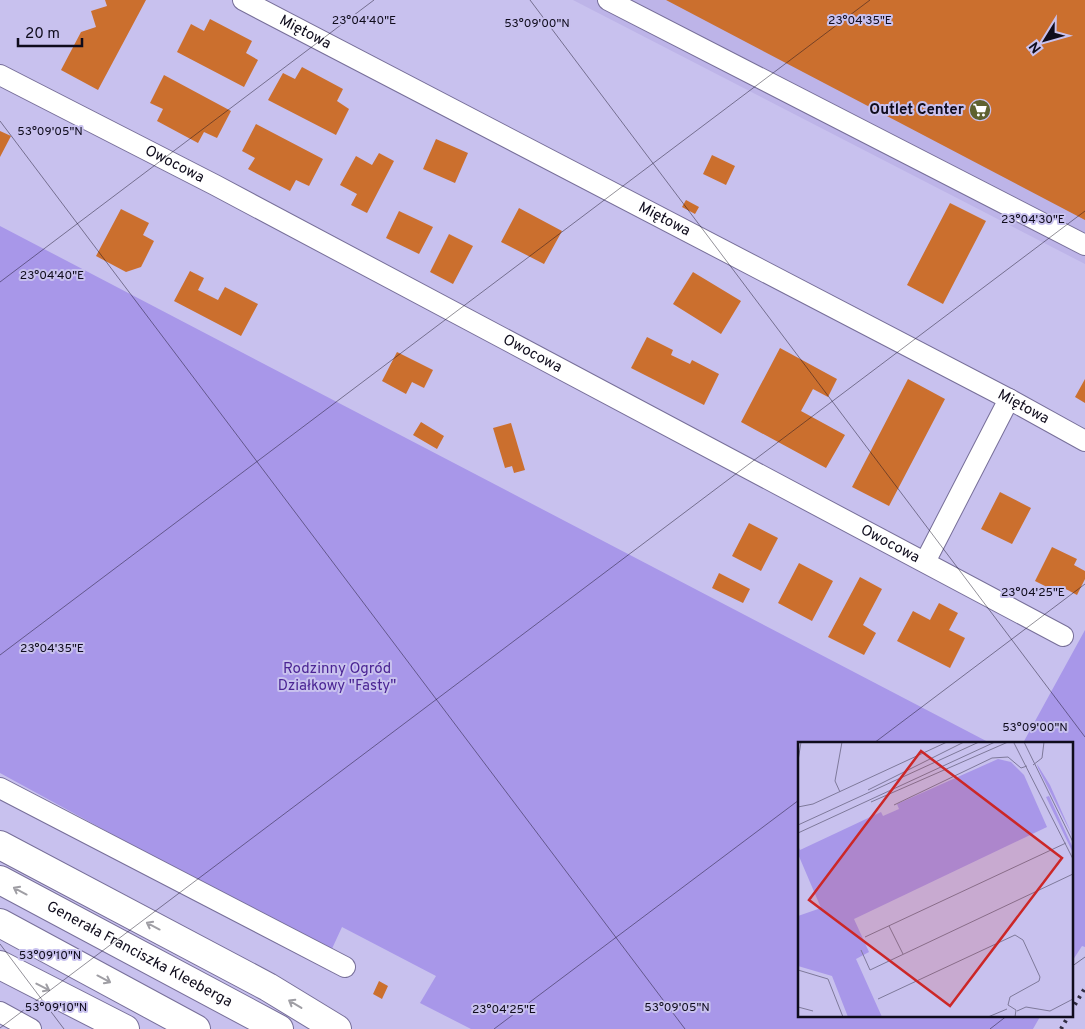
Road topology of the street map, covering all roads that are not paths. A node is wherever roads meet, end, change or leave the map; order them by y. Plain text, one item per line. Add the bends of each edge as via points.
1 (243, 0) edge
2 (608, 0) edge
3 (0, 75) edge
4 (1085, 245) edge
5 (1009, 399) junction
6 (1085, 441) edge
7 (925, 562) junction
8 (1063, 636) dead end
9 (0, 788) edge
10 (0, 845) edge
11 (0, 880) edge
12 (0, 922) edge
13 (0, 965) edge
14 (345, 967) dead end
15 (0, 1012) edge
16 (31, 1029) edge
17 (125, 1029) edge
18 (196, 1029) edge
19 (279, 1029) edge
20 (337, 1029) edge

1 - 5 street, Miętowa
2 - 4 street
3 - 7 street, Owocowa via 242,199
5 - 6 street, Miętowa
5 - 7 street
7 - 8 street, Owocowa
9 - 14 street
20 -> 10 highway via 268,987
19 -> 11 highway, Generała Franciszka Kleeberga
12 -> 18 highway
13 -> 17 highway
15 - 16 street

